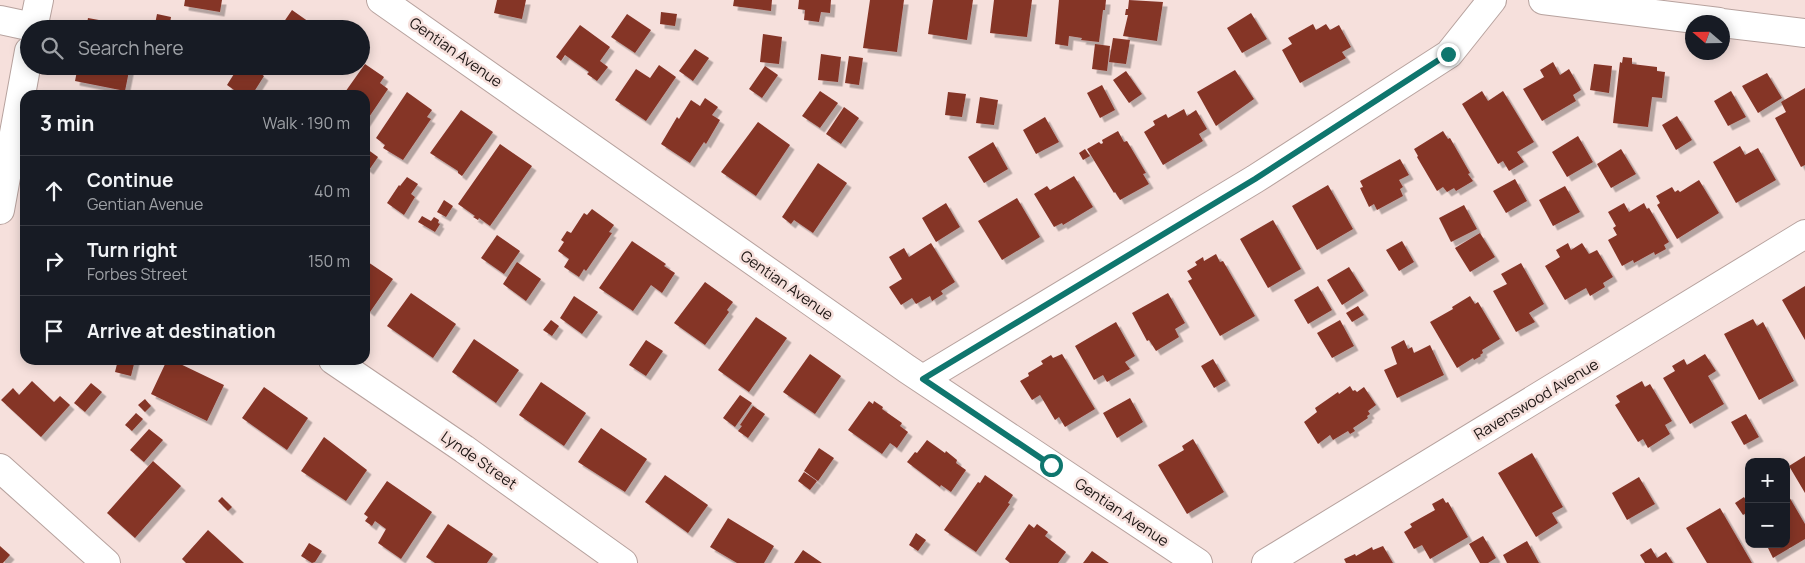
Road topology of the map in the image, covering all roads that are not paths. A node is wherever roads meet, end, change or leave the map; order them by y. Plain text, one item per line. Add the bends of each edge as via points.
1 (38, 0) edge
2 (381, 0) edge
3 (1492, 0) edge
4 (1543, 0) edge
5 (1685, 18) edge
6 (0, 20) edge
7 (35, 20) edge
8 (1730, 24) edge
9 (20, 30) edge
10 (1805, 34) edge
11 (25, 75) edge
12 (22, 90) edge
13 (20, 101) edge
14 (0, 210) edge
15 (1805, 234) edge
16 (340, 365) edge
17 (923, 379) junction
18 (0, 468) edge
19 (106, 563) edge
20 (623, 563) edge
21 (1198, 563) edge
22 (1266, 563) edge

1 - 7 street
2 - 17 street, Gentian Avenue
3 - 17 street via 1448,54 1255,179
4 - 5 street
6 - 9 street
8 - 10 street
11 - 12 street
13 - 14 street
15 - 22 street, Ravenswood Avenue
16 - 20 street, Lynde Street
17 - 21 street, Gentian Avenue
18 - 19 street

